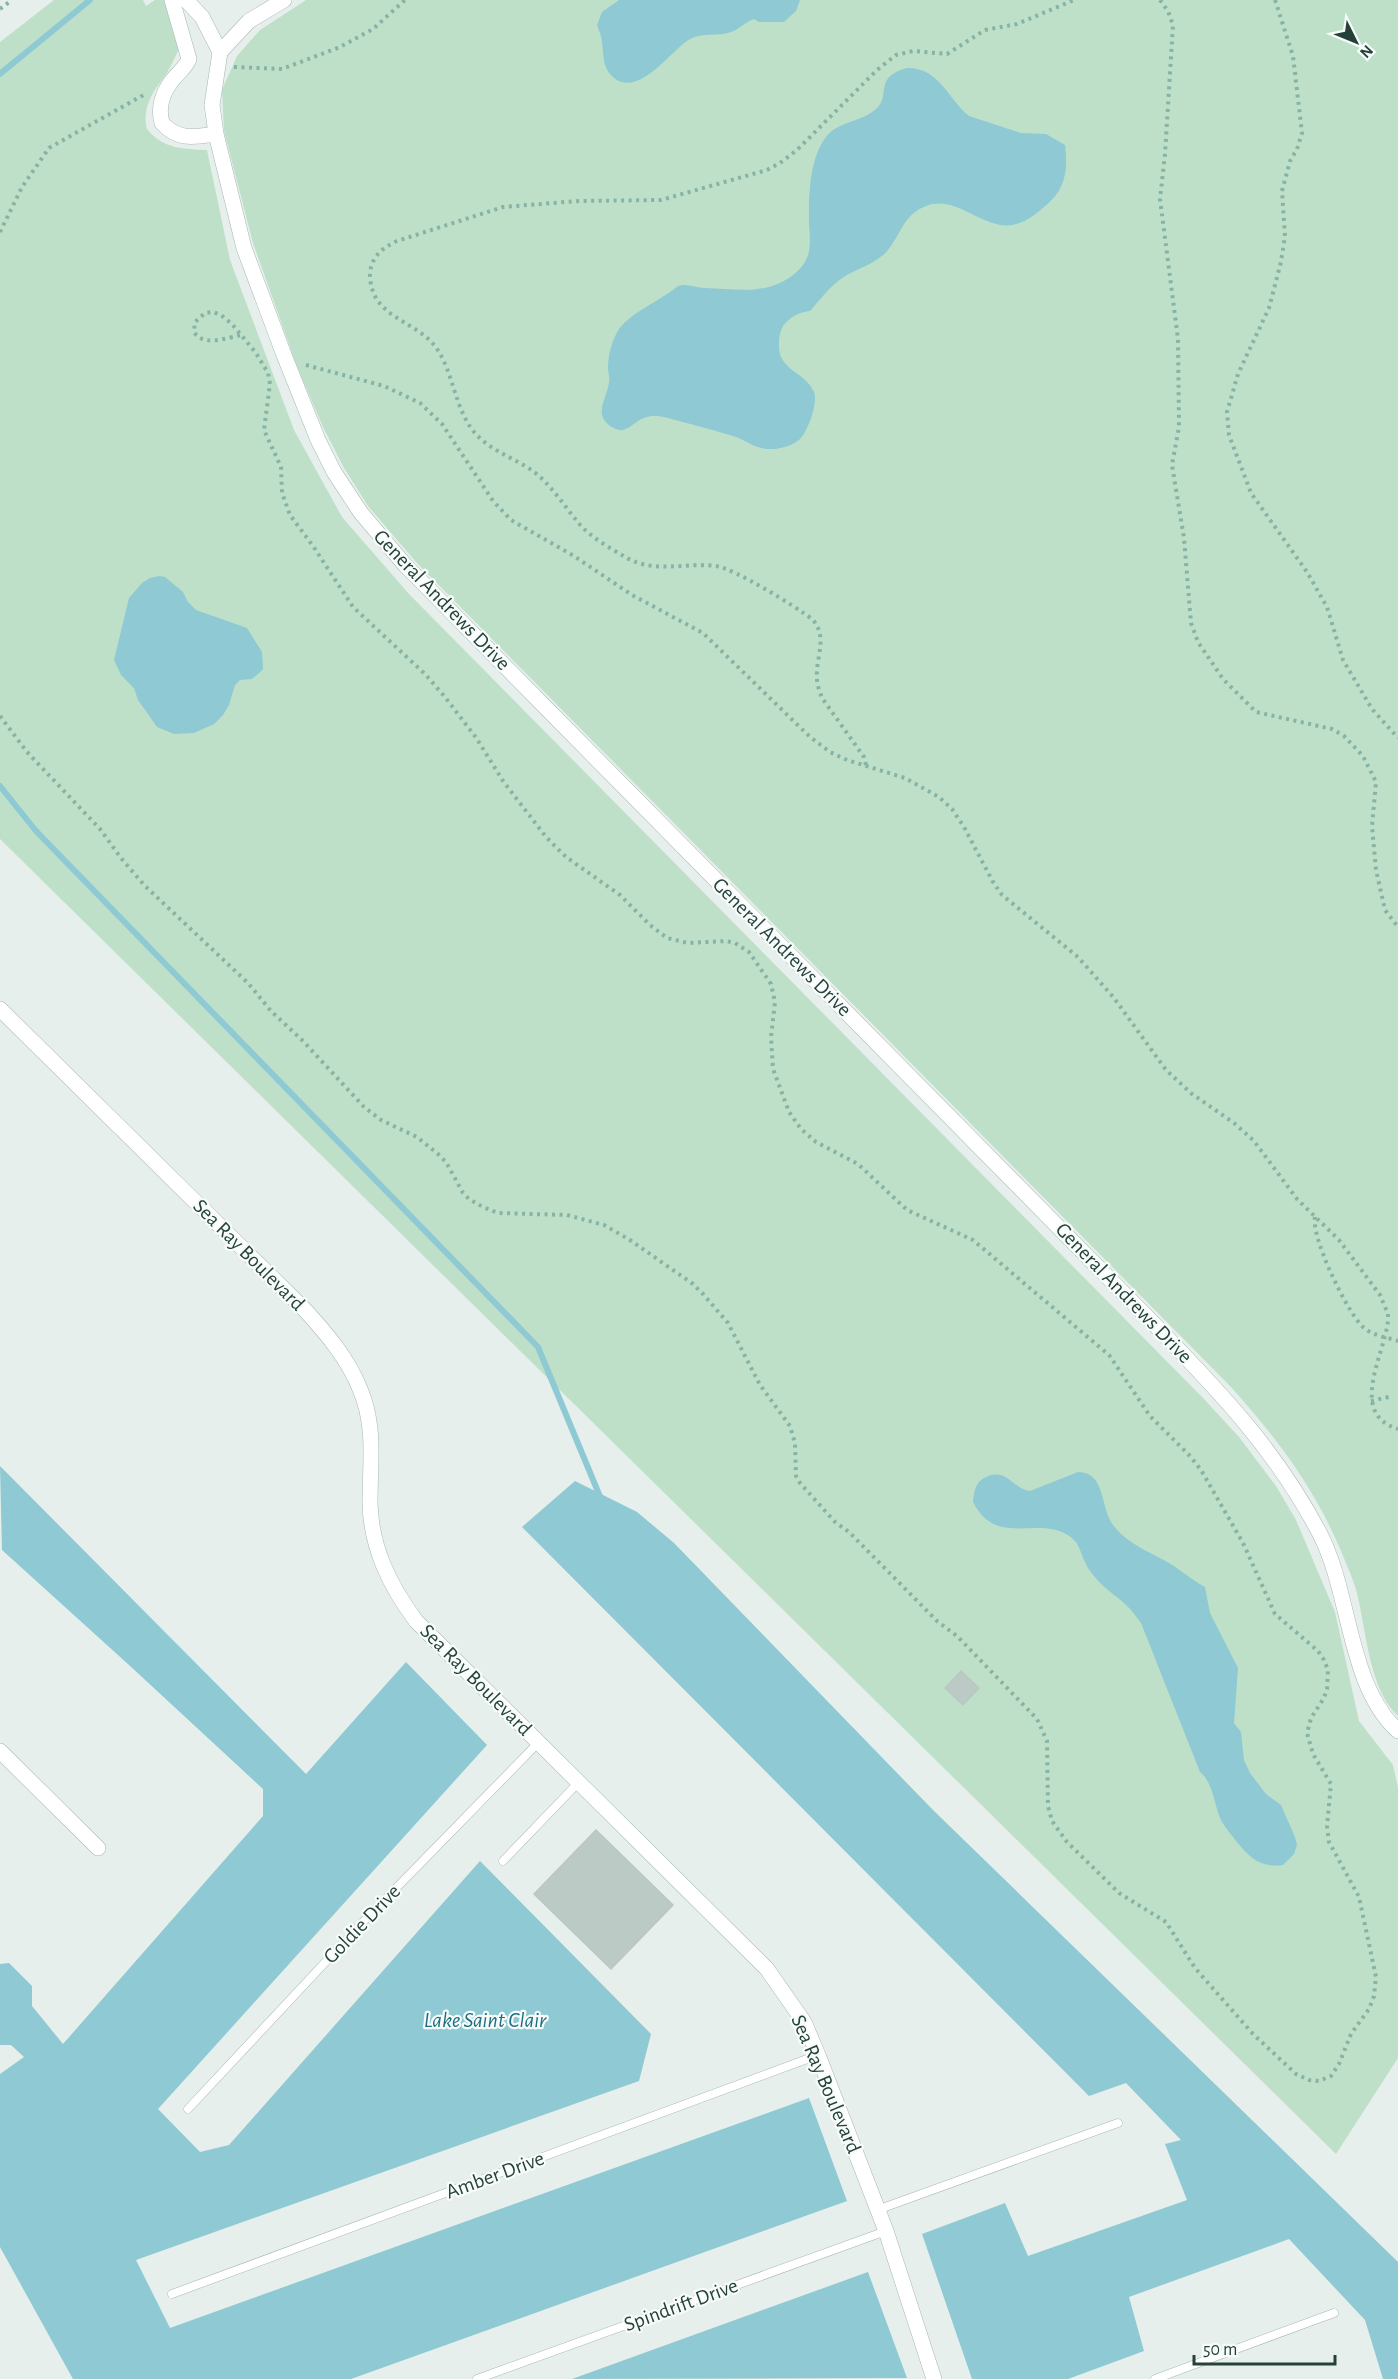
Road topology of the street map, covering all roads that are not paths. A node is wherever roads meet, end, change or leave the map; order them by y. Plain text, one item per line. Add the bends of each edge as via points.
1 (172, 0) edge
2 (186, 0) edge
3 (284, 0) edge
4 (220, 52) junction
5 (216, 134) junction
6 (0, 1009) edge
7 (1398, 1731) edge
8 (539, 1742) junction
9 (0, 1751) edge
10 (579, 1782) junction
11 (98, 1848) dead end
12 (503, 1861) dead end
13 (818, 2055) junction
14 (188, 2109) dead end
15 (1118, 2123) dead end
16 (877, 2210) junction
17 (886, 2231) junction
18 (172, 2294) dead end
19 (1334, 2313) dead end
20 (477, 2379) edge
21 (934, 2379) edge
22 (1155, 2379) edge

1 - 5 street via 189,59 164,96 160,107 162,123 183,137
2 - 4 street via 202,17
3 - 4 street via 249,21
4 - 5 street, General Andrews Drive via 212,105
5 - 7 street, General Andrews Drive via 244,248 287,364 318,440 361,513 405,565 1123,1291 1243,1418 1320,1534 1334,1565 1371,1695
6 - 8 street, Sea Ray Boulevard via 305,1310 344,1358 361,1389 369,1419 373,1533 397,1596 416,1621
8 - 10 street, Sea Ray Boulevard
8 - 14 lane, Goldie Drive
9 - 11 street
10 - 12 lane
10 - 13 street, Sea Ray Boulevard via 767,1969 804,2022
13 - 16 street, Sea Ray Boulevard
13 - 18 lane, Amber Drive
15 - 16 lane
16 - 17 street, Sea Ray Boulevard
17 - 20 lane, Spindrift Drive
17 - 21 street, Sea Ray Boulevard
19 - 22 lane

